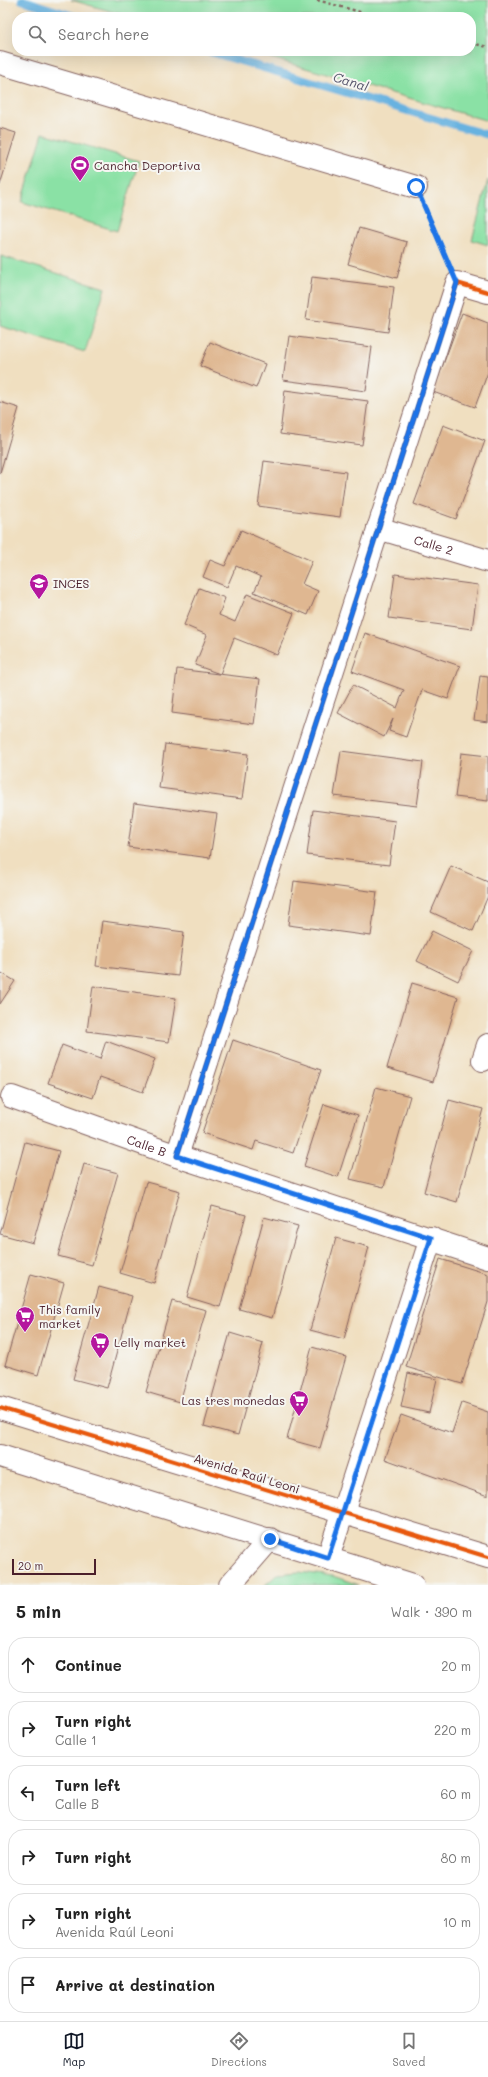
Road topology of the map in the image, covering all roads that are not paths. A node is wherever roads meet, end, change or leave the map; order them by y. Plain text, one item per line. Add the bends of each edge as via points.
1 (0, 63) edge
2 (416, 187) road end
3 (488, 292) edge
4 (378, 528) junction
5 (488, 561) edge
6 (12, 1097) dead end
7 (177, 1156) junction
8 (431, 1238) junction
9 (488, 1258) edge
10 (0, 1408) edge
11 (0, 1456) edge
12 (342, 1512) junction
13 (270, 1539) junction
14 (488, 1557) edge
15 (328, 1558) junction
16 (230, 1585) edge
17 (413, 1585) edge

1 - 2 street
3 - 4 street via 457,283
4 - 5 street, Calle 2
4 - 7 street
6 - 7 street, Calle B
7 - 8 street, Calle B
8 - 9 street, Calle B
8 - 12 street
10 - 12 street, Avenida Raúl Leoni
11 - 13 street
12 - 14 street, Avenida Raúl Leoni
12 - 15 street
13 - 15 street
13 - 16 street
15 - 17 street

